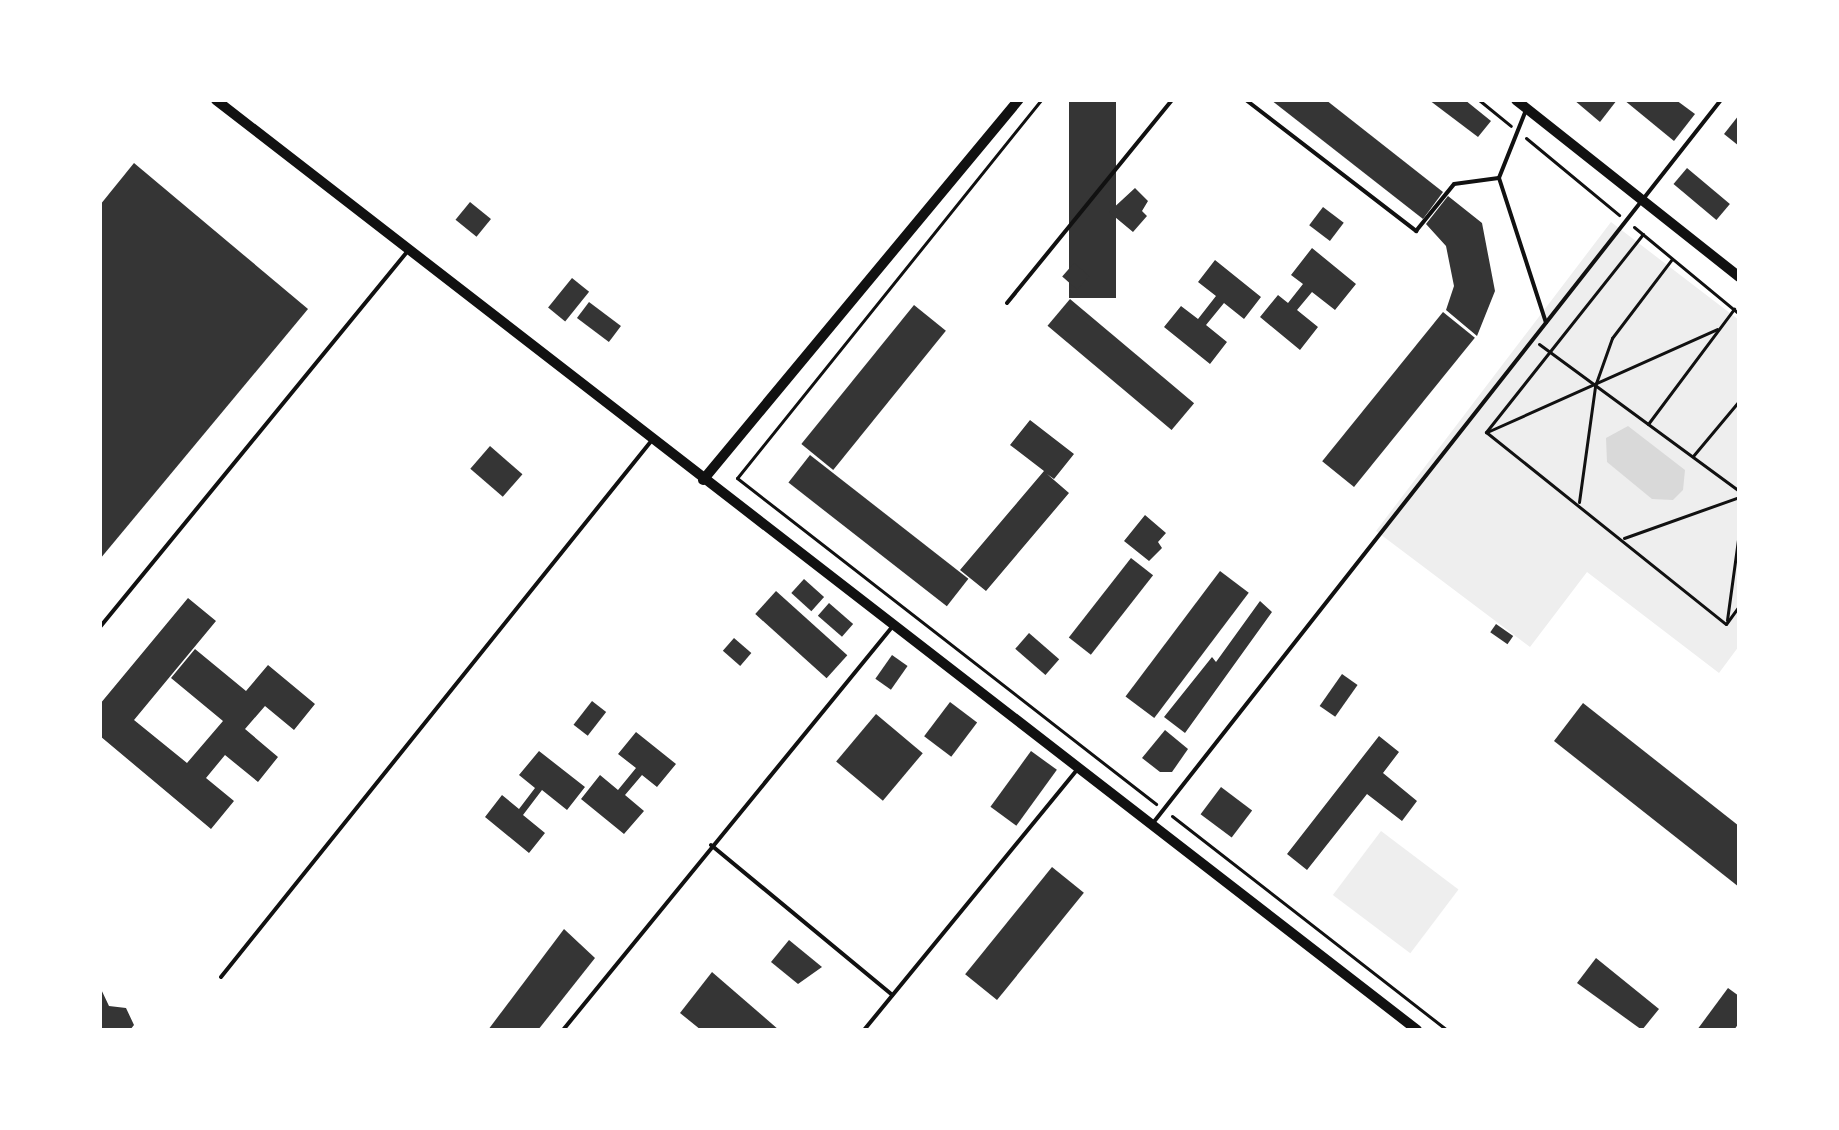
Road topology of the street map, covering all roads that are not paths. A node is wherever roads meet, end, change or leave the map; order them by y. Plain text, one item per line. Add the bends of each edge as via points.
1 (216, 100) edge
2 (1019, 100) edge
3 (1172, 100) edge
4 (1246, 100) edge
5 (1516, 100) edge
6 (1721, 100) edge
7 (1527, 108) junction
8 (1499, 178) junction
9 (1645, 202) junction
10 (407, 252) junction
11 (1739, 277) edge
12 (1007, 303) dead end
13 (1546, 323) junction
14 (652, 440) junction
15 (703, 480) junction
16 (893, 625) junction
17 (100, 627) edge
18 (1079, 767) junction
19 (1153, 823) junction
20 (711, 845) junction
21 (221, 977) dead end
22 (892, 995) junction
23 (563, 1030) edge
24 (864, 1030) edge
25 (1417, 1030) edge

1 - 10 street
2 - 15 street
3 - 12 lane
4 - 8 lane via 1416,231 1454,184
5 - 7 street
6 - 9 lane
7 - 8 lane
7 - 9 street
8 - 13 lane
9 - 11 street
9 - 13 lane
10 - 14 street
10 - 17 lane
13 - 19 lane
14 - 15 street
14 - 21 lane
15 - 16 street
16 - 18 street
16 - 20 lane
18 - 19 street
18 - 22 lane
19 - 25 street
20 - 22 lane
20 - 23 lane
22 - 24 lane

